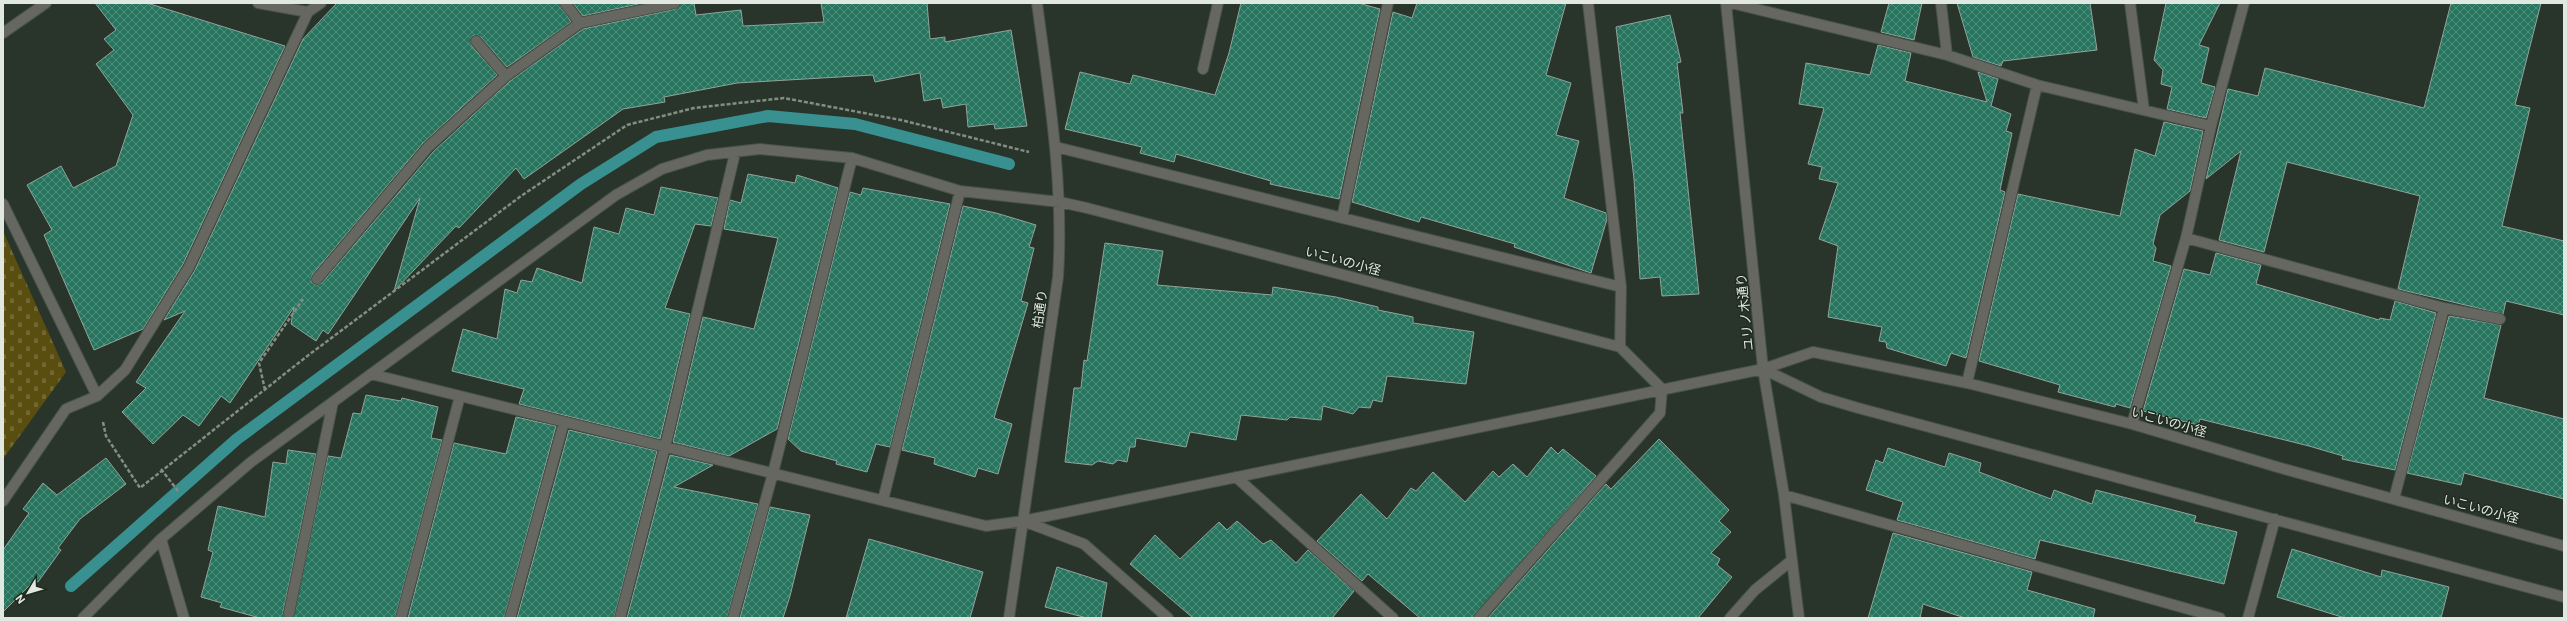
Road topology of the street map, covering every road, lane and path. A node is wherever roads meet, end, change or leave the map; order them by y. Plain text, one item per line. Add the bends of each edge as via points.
1 (46, 3) edge
2 (258, 3) edge
3 (321, 3) edge
4 (565, 3) edge
5 (675, 3) edge
6 (1037, 3) edge
7 (1218, 3) edge
8 (1388, 3) edge
9 (1588, 3) edge
10 (1726, 3) edge
11 (1731, 3) edge
12 (1941, 3) edge
13 (2130, 3) edge
14 (2244, 3) edge
15 (653, 5) edge
16 (308, 12) junction
17 (580, 23) junction
18 (3, 33) edge
19 (476, 41) dead end
20 (1947, 55) junction
21 (1203, 69) dead end
22 (506, 76) junction
23 (2037, 85) junction
24 (2144, 110) junction
25 (2211, 126) junction
26 (1056, 147) junction
27 (735, 153) junction
28 (852, 158) junction
29 (960, 191) junction
30 (1060, 202) junction
31 (3, 204) edge
32 (1342, 218) junction
33 (2186, 238) junction
34 (317, 279) joint
35 (1620, 287) junction
36 (2444, 308) junction
37 (2500, 319) dead end
38 (1620, 347) junction
39 (1764, 369) junction
40 (371, 374) junction
41 (1967, 383) junction
42 (1662, 389) junction
43 (265, 390) dead end
44 (97, 396) junction
45 (460, 396) junction
46 (333, 402) junction
47 (564, 422) junction
48 (2132, 424) junction
49 (665, 447) junction
50 (189, 451) dead end
51 (772, 473) junction
52 (1236, 477) junction
53 (1784, 495) junction
54 (2394, 499) junction
55 (882, 500) junction
56 (3, 502) edge
57 (2275, 519) junction
58 (1023, 521) junction
59 (161, 539) junction
60 (2564, 546) edge
61 (1792, 560) junction
62 (2564, 597) edge
63 (289, 612) dead end
64 (84, 618) edge
65 (184, 618) edge
66 (401, 618) edge
67 (510, 618) edge
68 (620, 618) edge
69 (733, 618) edge
70 (1009, 618) edge
71 (1168, 618) edge
72 (1392, 618) edge
73 (1479, 618) edge
74 (1730, 618) edge
75 (1799, 618) edge
76 (2220, 618) edge
77 (2248, 618) edge

1 - 18 street
2 - 16 street
3 - 16 street
4 - 17 street
5 - 15 street
6 - 26 street, 柏通り
7 - 21 street
8 - 32 street
9 - 35 street
10 - 39 street, ユリノ木通り
11 - 20 street
12 - 20 street
13 - 24 street
14 - 25 street
15 - 17 street
16 - 44 street via 189,267 125,370
17 - 22 street
19 - 22 street
20 - 23 street
22 - 34 street via 428,147
23 - 24 street
23 - 41 street
24 - 25 street
25 - 33 street
26 - 30 street, 柏通り
26 - 32 street
27 - 28 street, いこいの小径 via 760,149
27 - 40 street, いこいの小径 via 707,155 662,169 616,195
27 - 49 street
28 - 29 street, いこいの小径
28 - 51 street
29 - 30 street, いこいの小径
29 - 55 street
30 - 38 street, いこいの小径
30 - 58 street, 柏通り via 1058,277
31 - 44 street
32 - 35 street
33 - 36 street
33 - 48 street
34 - 43 path via 259,362
35 - 38 street
36 - 37 street
36 - 54 street
38 - 42 street
39 - 41 street, いこいの小径 via 1813,352
39 - 42 street, いこいの小径
39 - 53 street, ユリノ木通り
39 - 57 street via 1821,397 1858,408
40 - 45 street, いこいの小径
40 - 46 street, いこいの小径
41 - 48 street, いこいの小径
42 - 52 street, いこいの小径
42 - 73 street via 1660,413
44 - 50 path via 106,436 140,488 161,469
44 - 56 street via 66,409
45 - 47 street, いこいの小径
45 - 66 street
46 - 59 street, いこいの小径 via 251,462
46 - 63 street
47 - 49 street, いこいの小径
47 - 67 street
48 - 54 street, いこいの小径
49 - 51 street, いこいの小径
49 - 68 street
51 - 55 street, いこいの小径
51 - 69 street
52 - 58 street, いこいの小径
52 - 72 street
53 - 61 street, ユリノ木通り
53 - 76 street
54 - 60 street, いこいの小径
55 - 58 street, いこいの小径 via 986,526
57 - 62 street
57 - 77 street
58 - 70 street, 柏通り
58 - 71 street via 1074,538 1084,544
59 - 64 street, いこいの小径
59 - 65 street
61 - 74 street via 1755,590
61 - 75 street, ユリノ木通り

